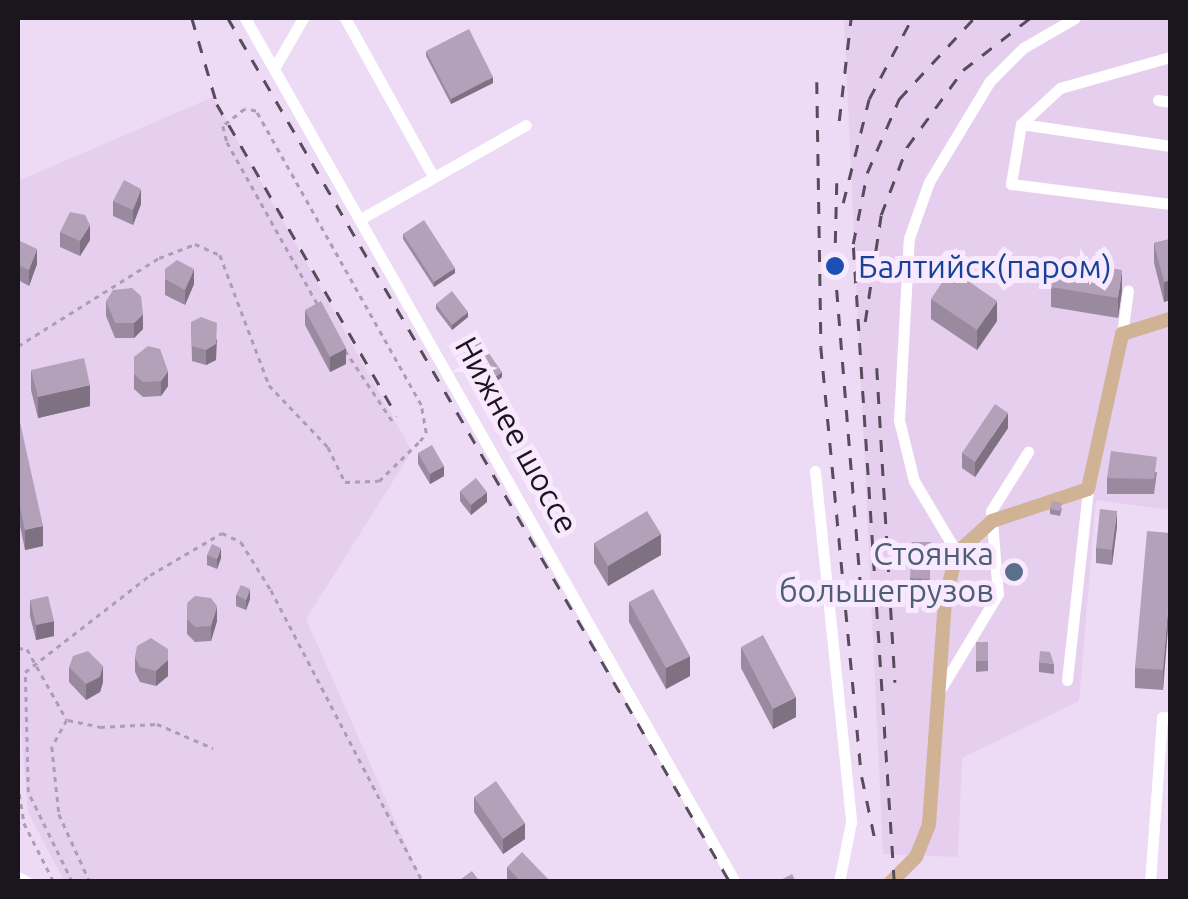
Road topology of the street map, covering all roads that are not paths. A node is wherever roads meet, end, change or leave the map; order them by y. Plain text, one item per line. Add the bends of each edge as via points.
1 (246, 18) edge
2 (302, 18) edge
3 (345, 18) edge
4 (1076, 18) edge
5 (1170, 58) edge
6 (276, 65) junction
7 (1021, 124) junction
8 (526, 125) dead end
9 (1170, 146) edge
10 (433, 176) junction
11 (1170, 204) edge
12 (364, 217) junction
13 (1128, 290) dead end
14 (1170, 319) edge
15 (1122, 334) junction
16 (1028, 452) dead end
17 (815, 471) dead end
18 (1088, 490) junction
19 (992, 521) junction
20 (956, 553) junction
21 (1068, 680) dead end
22 (940, 690) junction
23 (1170, 718) edge
24 (18, 877) edge
25 (27, 882) edge
26 (735, 882) edge
27 (839, 882) edge
28 (891, 882) edge
29 (1150, 882) edge

1 - 6 street, Нижнее шоссе
2 - 6 street
3 - 10 street
4 - 20 street via 1023,48 990,81 929,182 909,238 899,420 914,481
5 - 7 street via 1060,88
6 - 12 street, Нижнее шоссе
7 - 9 street
7 - 11 street via 1011,184
8 - 10 street
10 - 12 street
12 - 26 street, Нижнее шоссе
13 - 15 street
14 - 15 main road
15 - 18 main road
16 - 19 street via 994,501
17 - 27 street via 851,822
18 - 19 main road
18 - 21 street
19 - 20 main road
19 - 22 street via 998,594
20 - 22 main road via 945,600
22 - 28 main road via 929,824 916,857
23 - 29 street via 1162,718
24 - 25 street

